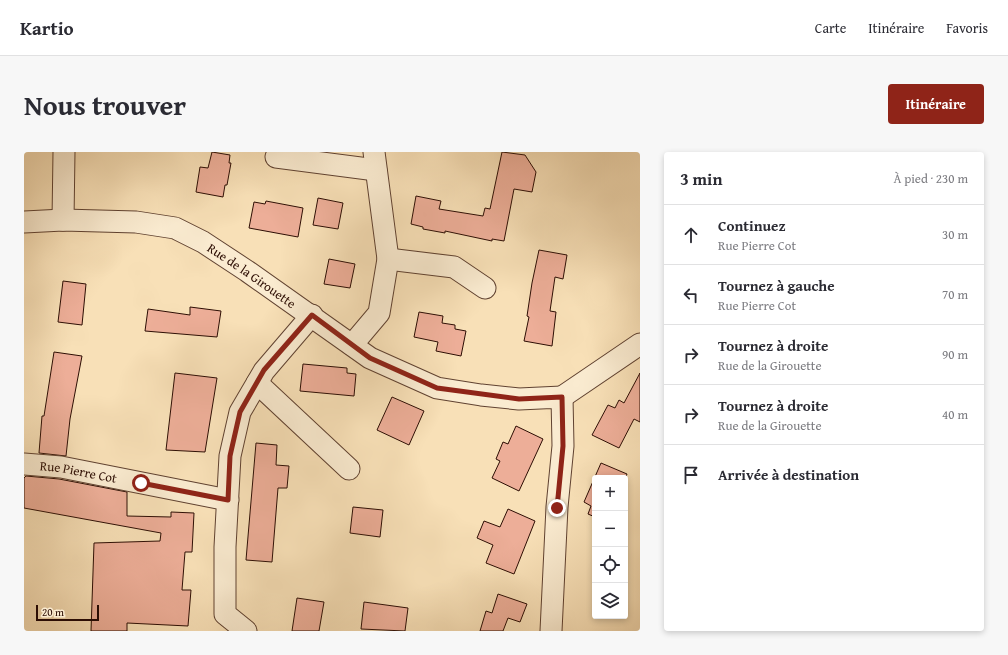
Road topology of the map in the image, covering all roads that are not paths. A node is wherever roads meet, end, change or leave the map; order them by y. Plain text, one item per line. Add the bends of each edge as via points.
1 (64, 152) edge
2 (276, 157) dead end
3 (375, 161) edge
4 (63, 220) junction
5 (24, 222) edge
6 (388, 259) junction
7 (485, 288) dead end
8 (312, 315) junction
9 (640, 344) edge
10 (352, 345) junction
11 (256, 383) junction
12 (562, 397) junction
13 (24, 464) edge
14 (350, 469) dead end
15 (228, 500) junction
16 (246, 631) edge
17 (551, 631) edge

1 - 4 street
2 - 3 street
3 - 6 street
4 - 5 street, Rue de la Girouette
4 - 8 street, Rue de la Girouette via 136,222 176,228 203,242
6 - 7 street via 454,268
6 - 10 street via 380,313
8 - 10 street, Rue de la Girouette
8 - 11 street via 264,370
9 - 12 street
10 - 12 street, Rue de la Girouette via 370,358 437,388 519,399
11 - 14 street
11 - 15 street via 240,412 230,456
12 - 17 street via 563,446
13 - 15 street, Rue Pierre Cot via 61,467
15 - 16 street via 225,614

